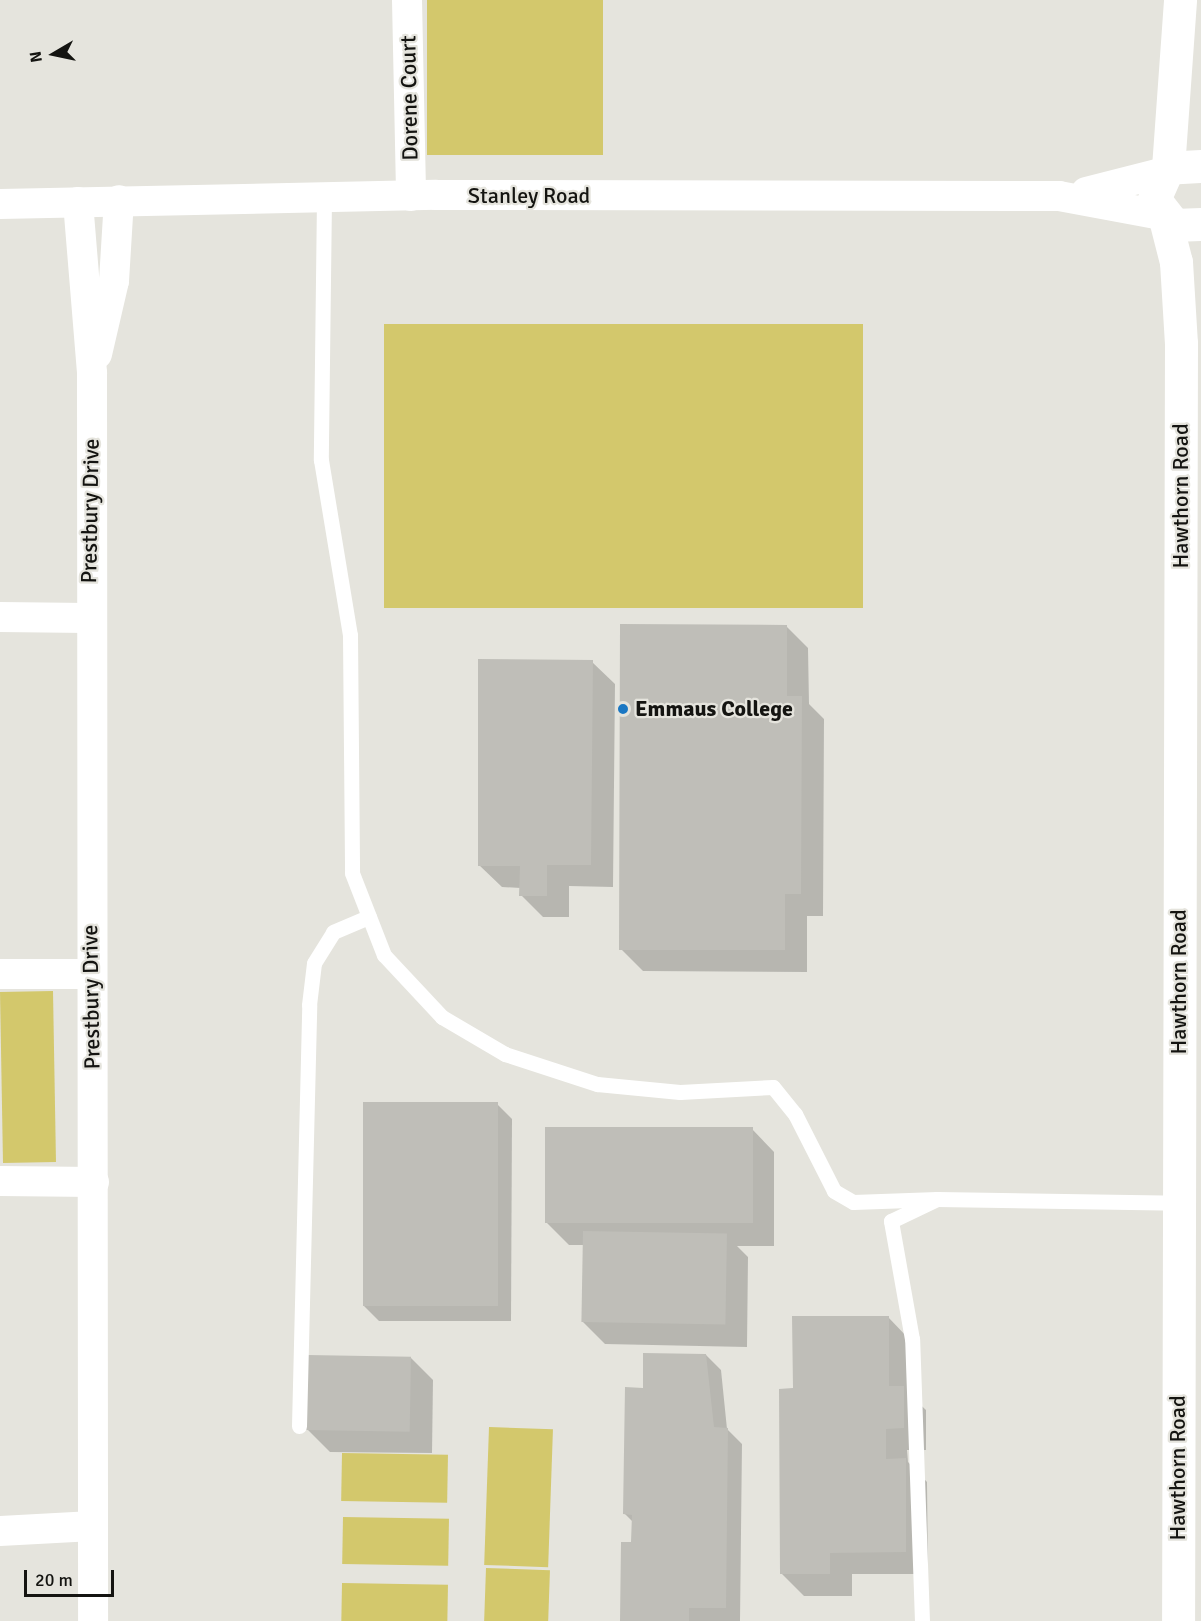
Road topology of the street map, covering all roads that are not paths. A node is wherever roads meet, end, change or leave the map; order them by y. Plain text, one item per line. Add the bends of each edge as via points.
1 (407, 0) edge
2 (1180, 0) edge
3 (1179, 41) junction
4 (1201, 154) edge
5 (1201, 166) edge
6 (1166, 170) junction
7 (411, 196) junction
8 (1059, 196) junction
9 (324, 198) junction
10 (119, 200) junction
11 (78, 202) junction
12 (0, 204) edge
13 (1163, 217) junction
14 (1201, 224) edge
15 (1201, 248) edge
16 (1181, 343) junction
17 (92, 373) junction
18 (1191, 416) edge
19 (0, 617) edge
20 (88, 618) junction
21 (369, 917) junction
22 (0, 974) edge
23 (91, 974) junction
24 (0, 1181) edge
25 (94, 1182) junction
26 (937, 1199) junction
27 (1179, 1203) junction
28 (299, 1426) dead end
29 (93, 1526) junction
30 (0, 1531) edge
31 (93, 1621) edge
32 (922, 1621) edge
33 (1178, 1621) edge

1 - 7 street, Dorene Court
2 - 3 main road
3 - 4 main road via 1187,105
3 - 6 main road
5 - 6 main road
6 - 8 street, Stanley Road
6 - 13 main road, Hawthorn Road via 1155,188
7 - 8 street, Stanley Road
7 - 9 street, Stanley Road
8 - 13 street, Stanley Road
9 - 10 street, Stanley Road
9 - 21 lane via 321,460 350,635 352,873
10 - 11 street, Stanley Road
10 - 17 street, Prestbury Drive via 114,281
11 - 12 street, Stanley Road
11 - 17 street, Prestbury Drive
13 - 14 main road via 1185,228
13 - 16 main road, Hawthorn Road via 1176,262
15 - 16 main road, Hawthorn Road
16 - 18 main road, Hawthorn Road
17 - 20 street, Prestbury Drive
18 - 27 main road, Hawthorn Road
19 - 20 street
20 - 23 street, Prestbury Drive
21 - 26 lane via 384,955 442,1017 505,1054 597,1083 680,1092 773,1087 795,1114 834,1191 853,1202
21 - 28 lane via 333,932 315,963 309,1005
22 - 23 street
23 - 25 street, Prestbury Drive
24 - 25 street
25 - 29 street, Prestbury Drive
26 - 27 lane
26 - 32 lane via 891,1221 912,1339
27 - 33 main road, Hawthorn Road
29 - 30 street
29 - 31 street, Prestbury Drive

